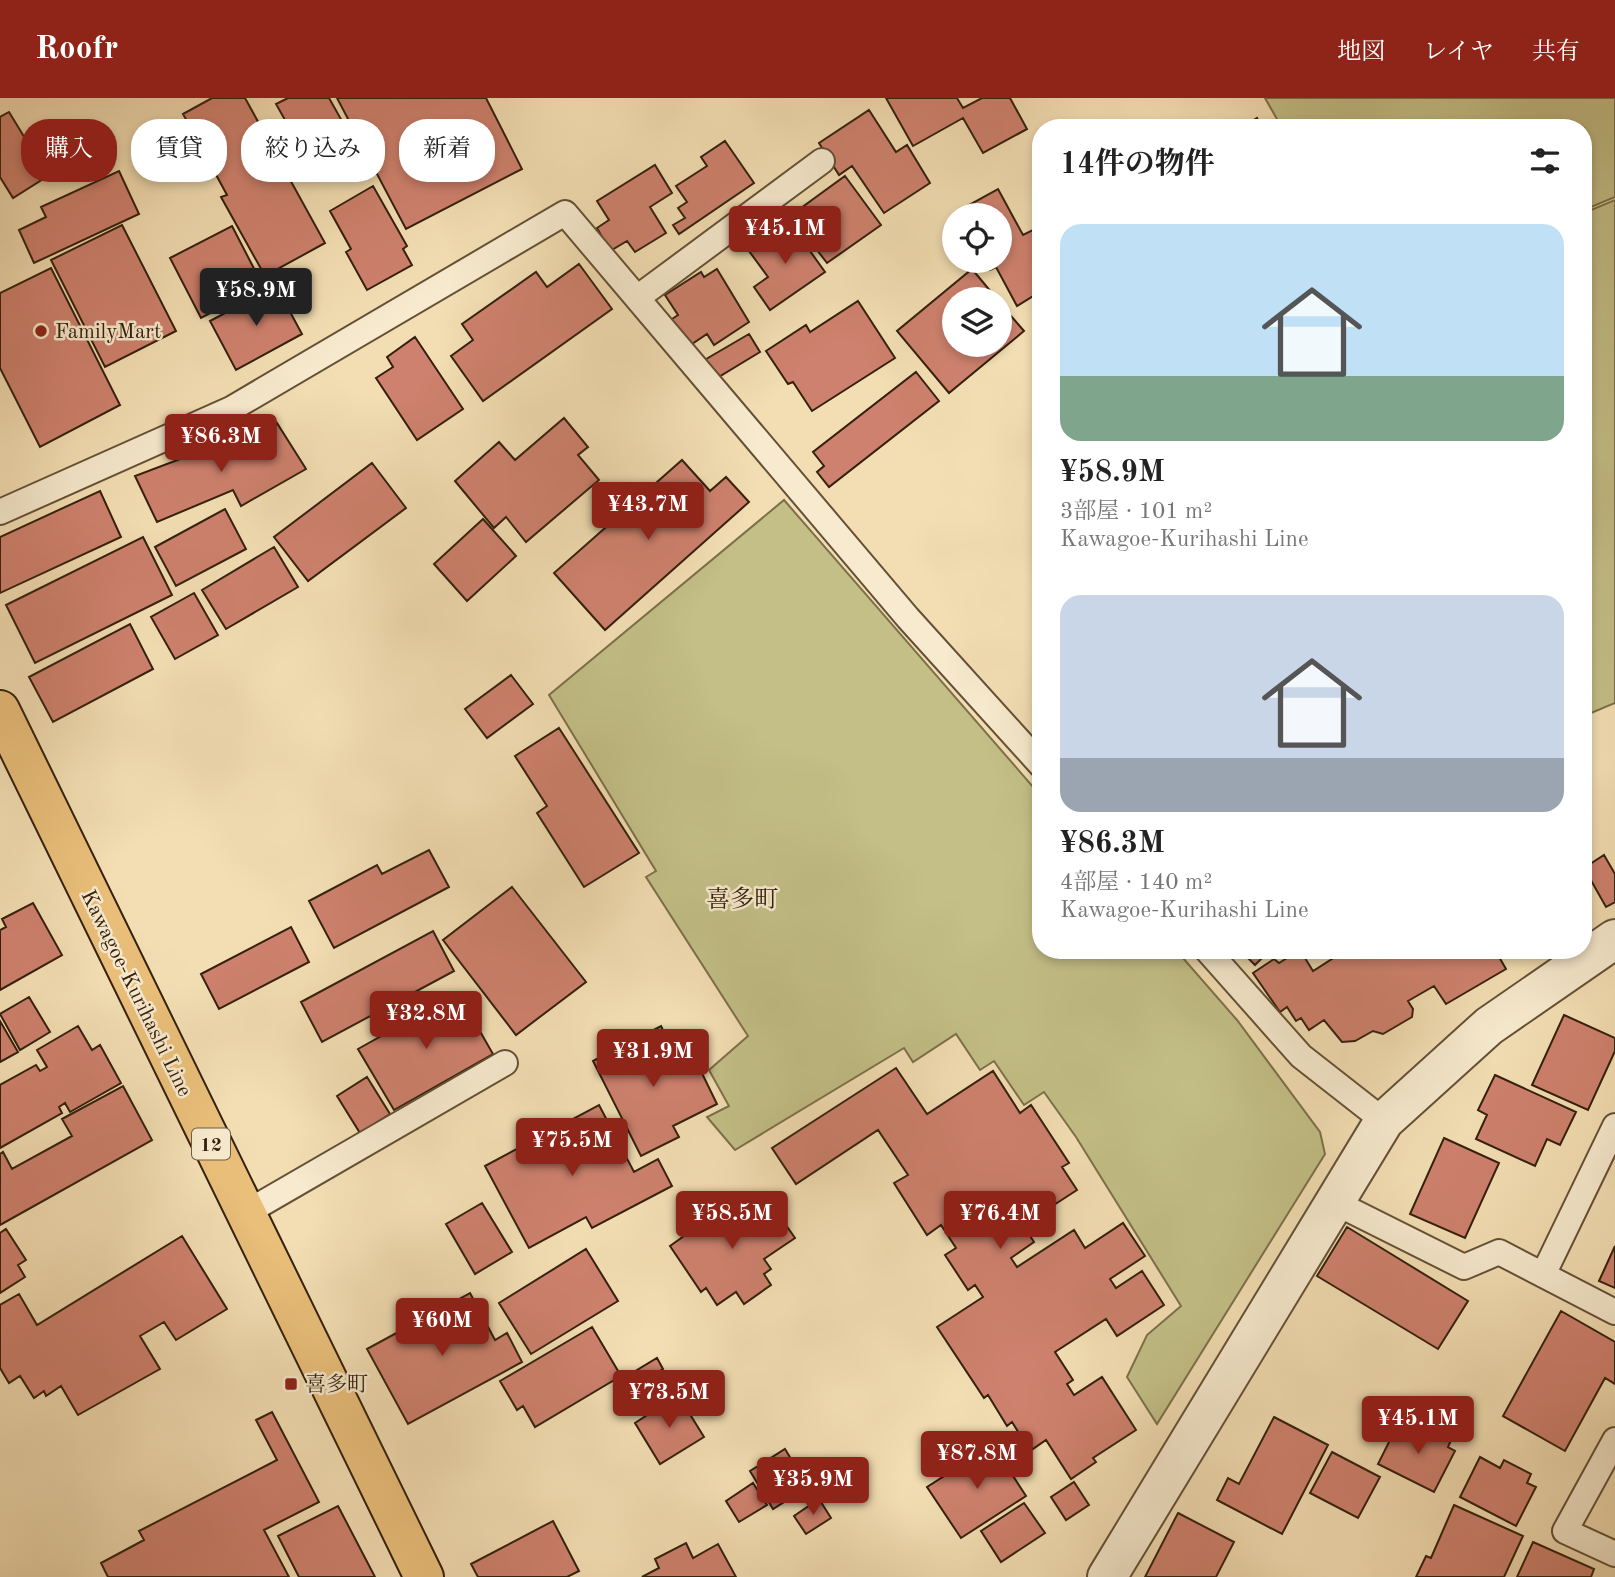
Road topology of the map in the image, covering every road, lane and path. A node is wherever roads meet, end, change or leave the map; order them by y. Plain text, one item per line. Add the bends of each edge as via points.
1 (822, 161) dead end
2 (637, 298) junction
3 (0, 512) edge
4 (0, 710) edge
5 (1032, 755) edge
6 (1615, 939) edge
7 (1592, 955) edge
8 (1215, 959) edge
9 (1586, 959) edge
10 (505, 1063) dead end
11 (1384, 1121) junction
12 (1615, 1126) edge
13 (1334, 1202) junction
14 (244, 1214) junction
15 (1543, 1275) junction
16 (1615, 1312) edge
17 (1615, 1440) edge
18 (1615, 1554) edge
19 (424, 1577) edge
20 (1107, 1577) edge

1 - 2 lane
2 - 3 lane via 565,213 231,409
2 - 5 lane via 908,618
4 - 14 main road, Kawagoe-Kurihashi Line / 12
6 - 7 street
8 - 11 lane via 1301,1056
9 - 11 street via 1489,1026
10 - 14 lane
11 - 13 street
12 - 15 lane
13 - 15 lane via 1464,1268 1499,1252
13 - 20 street
14 - 19 main road, Kawagoe-Kurihashi Line / 12
15 - 16 lane
17 - 18 lane via 1564,1531

